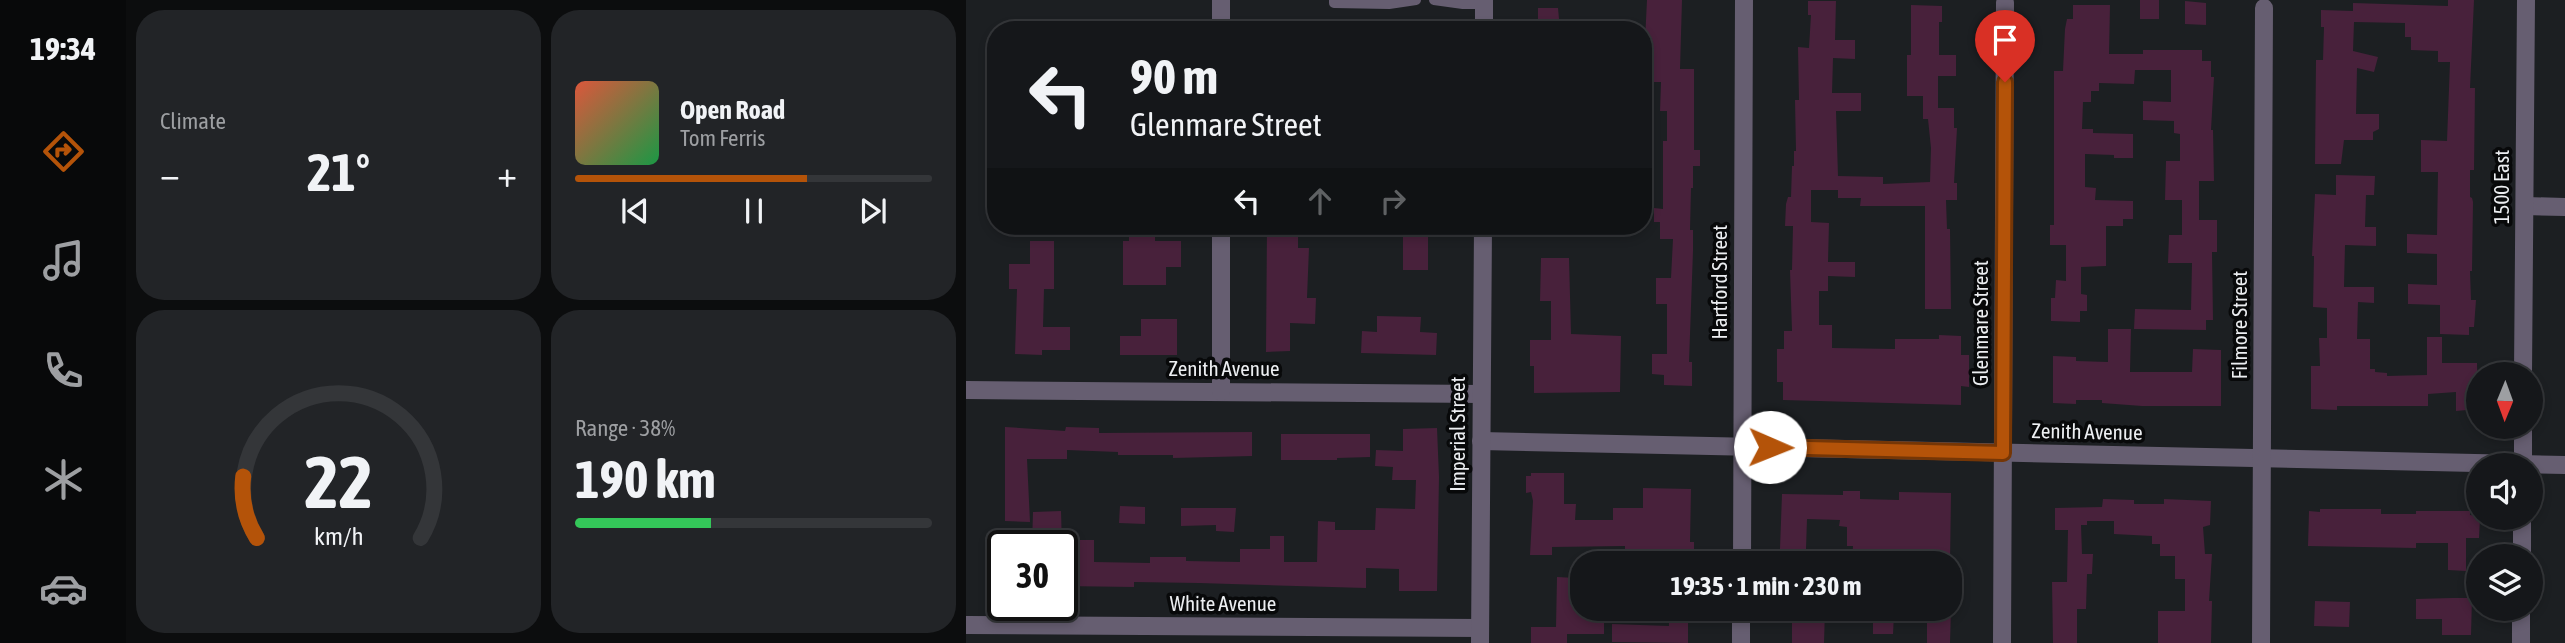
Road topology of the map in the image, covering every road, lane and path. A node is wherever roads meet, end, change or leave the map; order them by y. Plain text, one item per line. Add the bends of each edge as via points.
1 (1221, 0) edge
2 (1334, 0) edge
3 (1416, 0) edge
4 (1434, 0) edge
5 (1744, 0) edge
6 (2526, 0) edge
7 (1484, 2) edge
8 (2005, 3) dead end
9 (2264, 8) dead end
10 (1221, 21) edge
11 (1484, 21) edge
12 (2525, 206) junction
13 (2565, 207) edge
14 (1221, 235) edge
15 (1482, 235) edge
16 (2523, 362) edge
17 (966, 390) edge
18 (1220, 392) junction
19 (1481, 394) junction
20 (1481, 441) junction
21 (1742, 446) junction
22 (2003, 453) junction
23 (2262, 458) junction
24 (2466, 463) edge
25 (2543, 465) edge
26 (2565, 465) edge
27 (1742, 551) edge
28 (1741, 621) edge
29 (2521, 621) edge
30 (966, 625) edge
31 (1480, 636) edge
32 (1741, 643) edge
33 (2002, 643) edge
34 (2262, 643) edge
35 (2521, 643) edge

1 - 10 street
2 - 3 lane via 1389,4
4 - 7 lane
5 - 21 street, Hartford Street
6 - 12 street, 1500 East
7 - 11 street
8 - 22 street, Glenmare Street
9 - 23 street, Filmore Street
12 - 13 street
12 - 16 street, 1500 East
14 - 18 street
15 - 19 street, Imperial Street
17 - 18 street, Zenith Avenue
18 - 19 street, Zenith Avenue
19 - 20 street, Imperial Street
20 - 21 street, Zenith Avenue
20 - 31 street, Imperial Street
21 - 22 street, Zenith Avenue
21 - 27 street, Hartford Street
22 - 23 street, Zenith Avenue
22 - 33 street, Glenmare Street
23 - 24 street, Zenith Avenue
23 - 34 street, Filmore Street
25 - 26 street, Zenith Avenue
28 - 32 street
29 - 35 street
30 - 31 street, White Avenue

